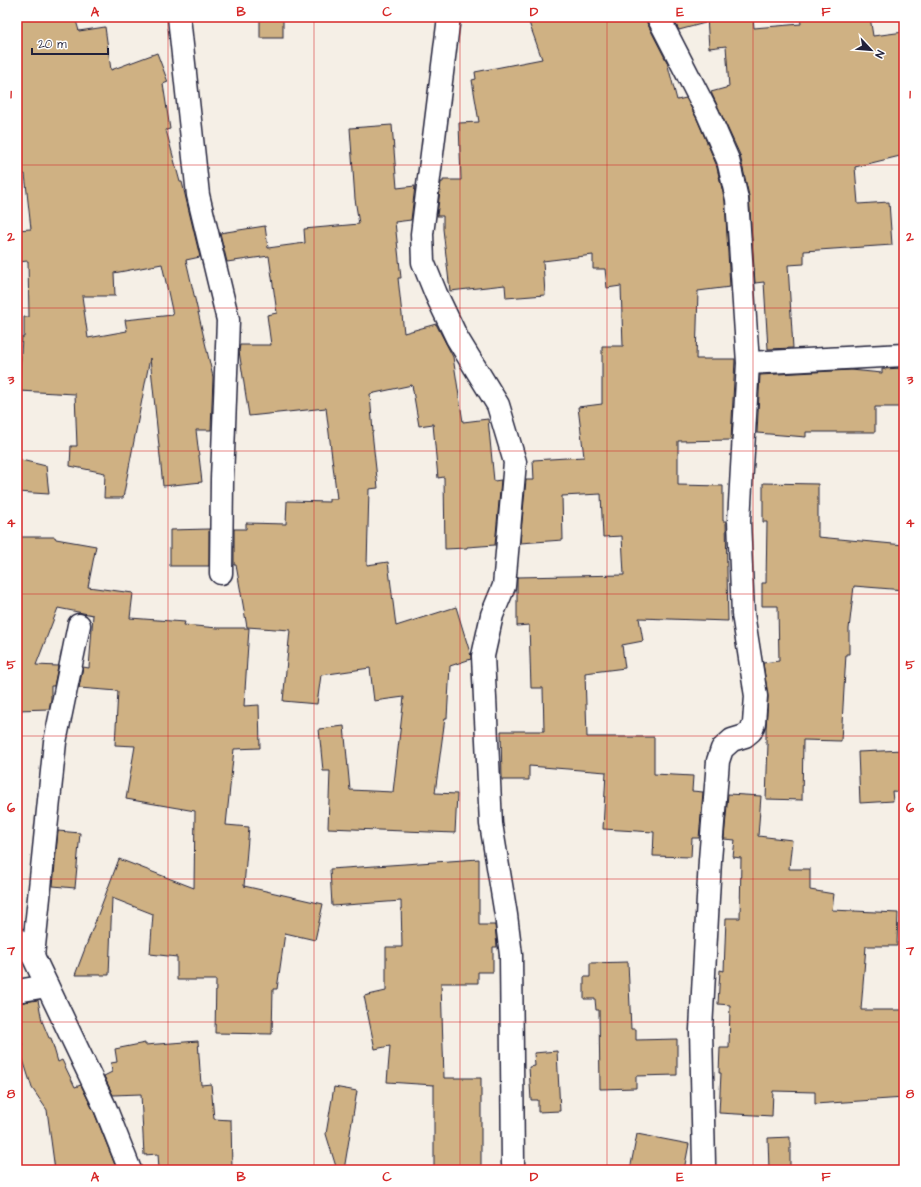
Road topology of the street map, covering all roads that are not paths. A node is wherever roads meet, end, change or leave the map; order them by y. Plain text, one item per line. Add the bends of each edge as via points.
1 (179, 17) edge
2 (449, 17) edge
3 (658, 17) edge
4 (904, 356) edge
5 (748, 363) junction
6 (221, 573) dead end
7 (79, 625) dead end
8 (17, 940) edge
9 (33, 956) junction
10 (47, 986) junction
11 (17, 991) edge
12 (512, 1164) dead end
13 (130, 1170) edge
14 (703, 1170) edge

1 - 6 street via 198,195 228,320
2 - 12 street via 422,234 423,262 457,338 498,405 515,462 504,586 492,615 483,656 491,824 511,955
3 - 5 street via 708,114 728,160 737,199
4 - 5 street
5 - 14 street via 739,521 743,614 756,696 751,731 732,740 722,749 718,761 701,1030
7 - 9 street via 56,742
8 - 9 street
9 - 10 street
10 - 11 street
10 - 13 street via 105,1107

